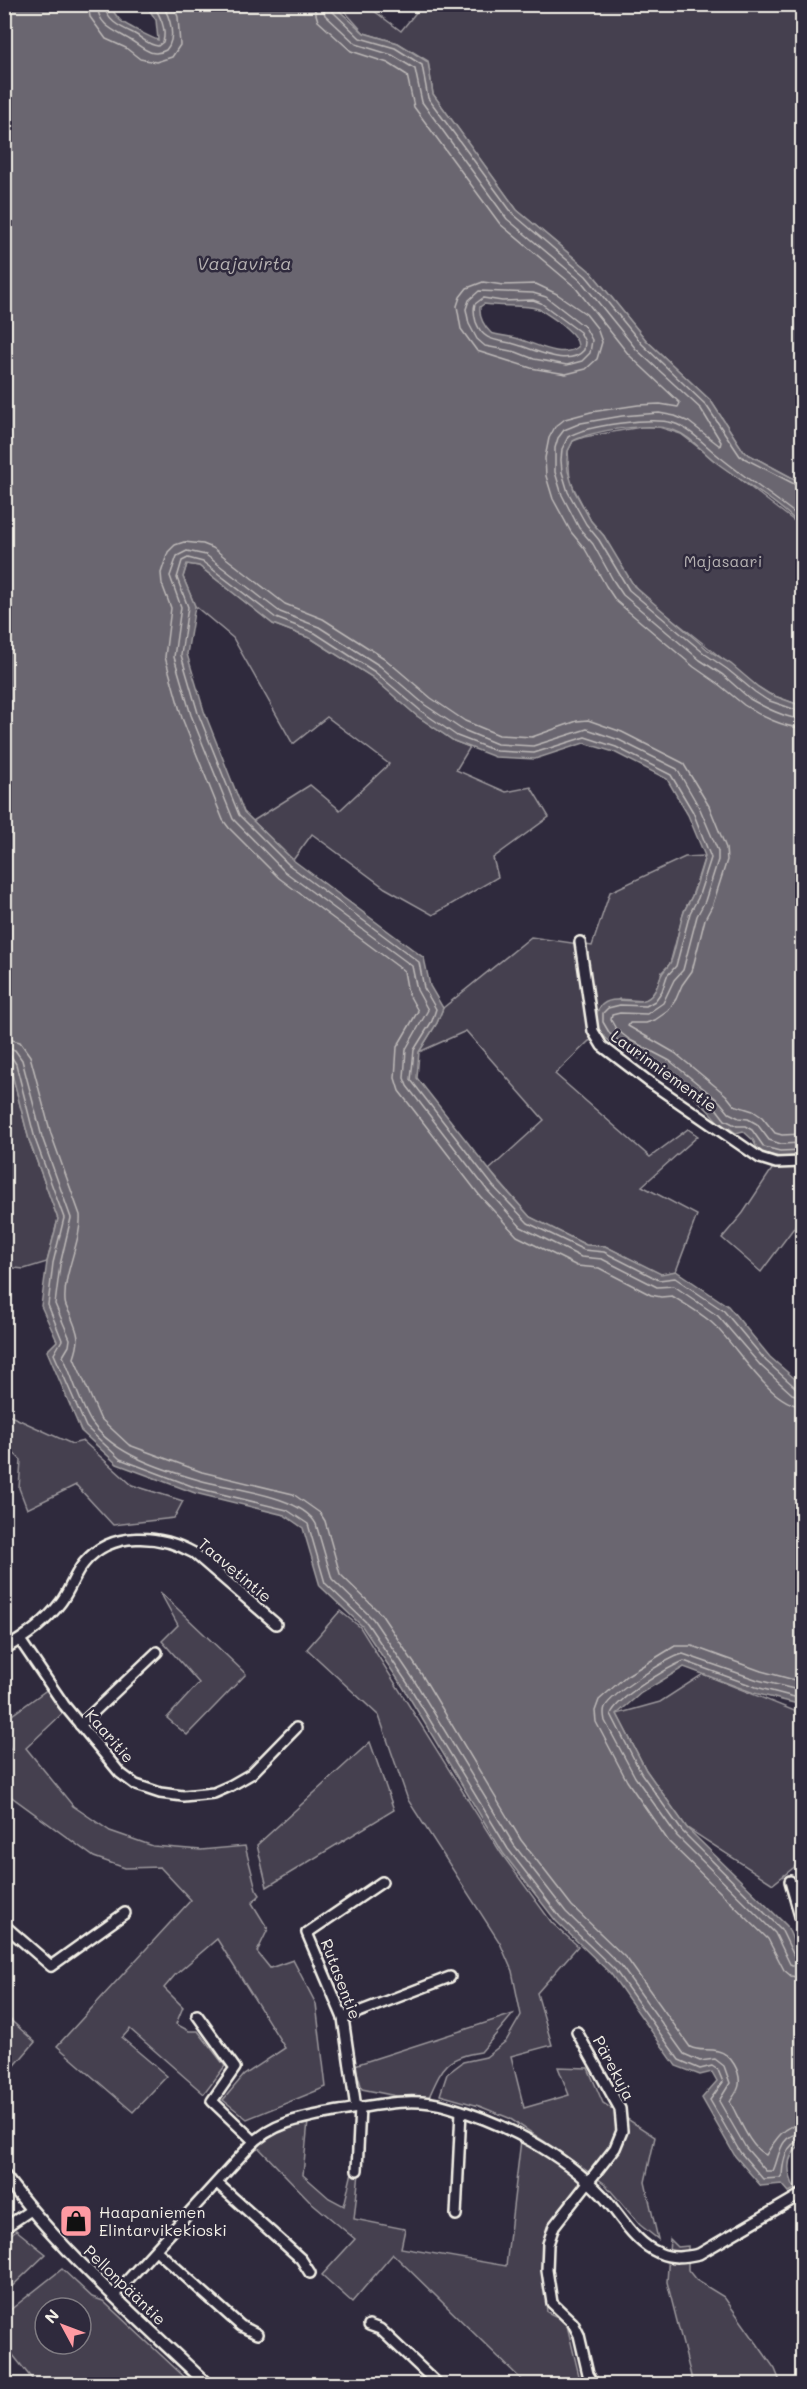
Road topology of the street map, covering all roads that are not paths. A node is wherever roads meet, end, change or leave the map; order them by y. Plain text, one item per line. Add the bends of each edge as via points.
1 (580, 942) dead end
2 (802, 1162) edge
3 (276, 1624) dead end
4 (20, 1640) junction
5 (4, 1649) edge
6 (157, 1652) dead end
7 (80, 1725) junction
8 (296, 1728) dead end
9 (790, 1881) dead end
10 (382, 1882) dead end
11 (125, 1913) dead end
12 (802, 1923) edge
13 (4, 1925) edge
14 (450, 1977) dead end
15 (197, 2015) dead end
16 (343, 2018) junction
17 (577, 2032) dead end
18 (358, 2108) junction
19 (461, 2111) junction
20 (254, 2141) junction
21 (357, 2170) dead end
22 (4, 2175) edge
23 (588, 2181) junction
24 (217, 2183) junction
25 (802, 2194) edge
26 (30, 2210) junction
27 (456, 2215) dead end
28 (4, 2228) edge
29 (156, 2250) junction
30 (310, 2273) dead end
31 (114, 2295) junction
32 (369, 2325) dead end
33 (257, 2334) dead end
34 (207, 2385) edge
35 (438, 2385) edge
36 (594, 2385) edge

1 - 2 street, Laurinniementie via 593,1031 602,1046 760,1158 776,1163
3 - 4 street, Taavetintie via 194,1552 163,1540 118,1540 102,1545 86,1560 61,1601
4 - 5 street, Taavetintie
4 - 7 street, Kaaritie
6 - 7 street
7 - 8 street, Kaaritie via 120,1773 136,1785 183,1796 214,1793 251,1774
9 - 12 street
10 - 16 street, Rutasentie via 307,1934
11 - 13 street via 51,1966
14 - 16 street
15 - 20 street via 235,2068 212,2101
16 - 18 street, Rutasentie
17 - 23 street, Pärekuja via 620,2109 622,2131 615,2148
18 - 19 street via 409,2103
18 - 20 street via 280,2124
18 - 21 street, Rutasentie
19 - 23 street via 505,2127
19 - 27 street
20 - 24 street
22 - 26 street, Pellonpääntie
23 - 25 street via 638,2238 658,2253 681,2258 699,2254
23 - 36 street, Pärekuja via 554,2226 548,2244 547,2270 552,2303 573,2323
24 - 29 street
24 - 30 street via 301,2259
26 - 28 street
26 - 31 street, Pellonpääntie
29 - 31 street
29 - 33 street via 241,2326
31 - 34 street, Pellonpääntie
32 - 35 street via 380,2329

